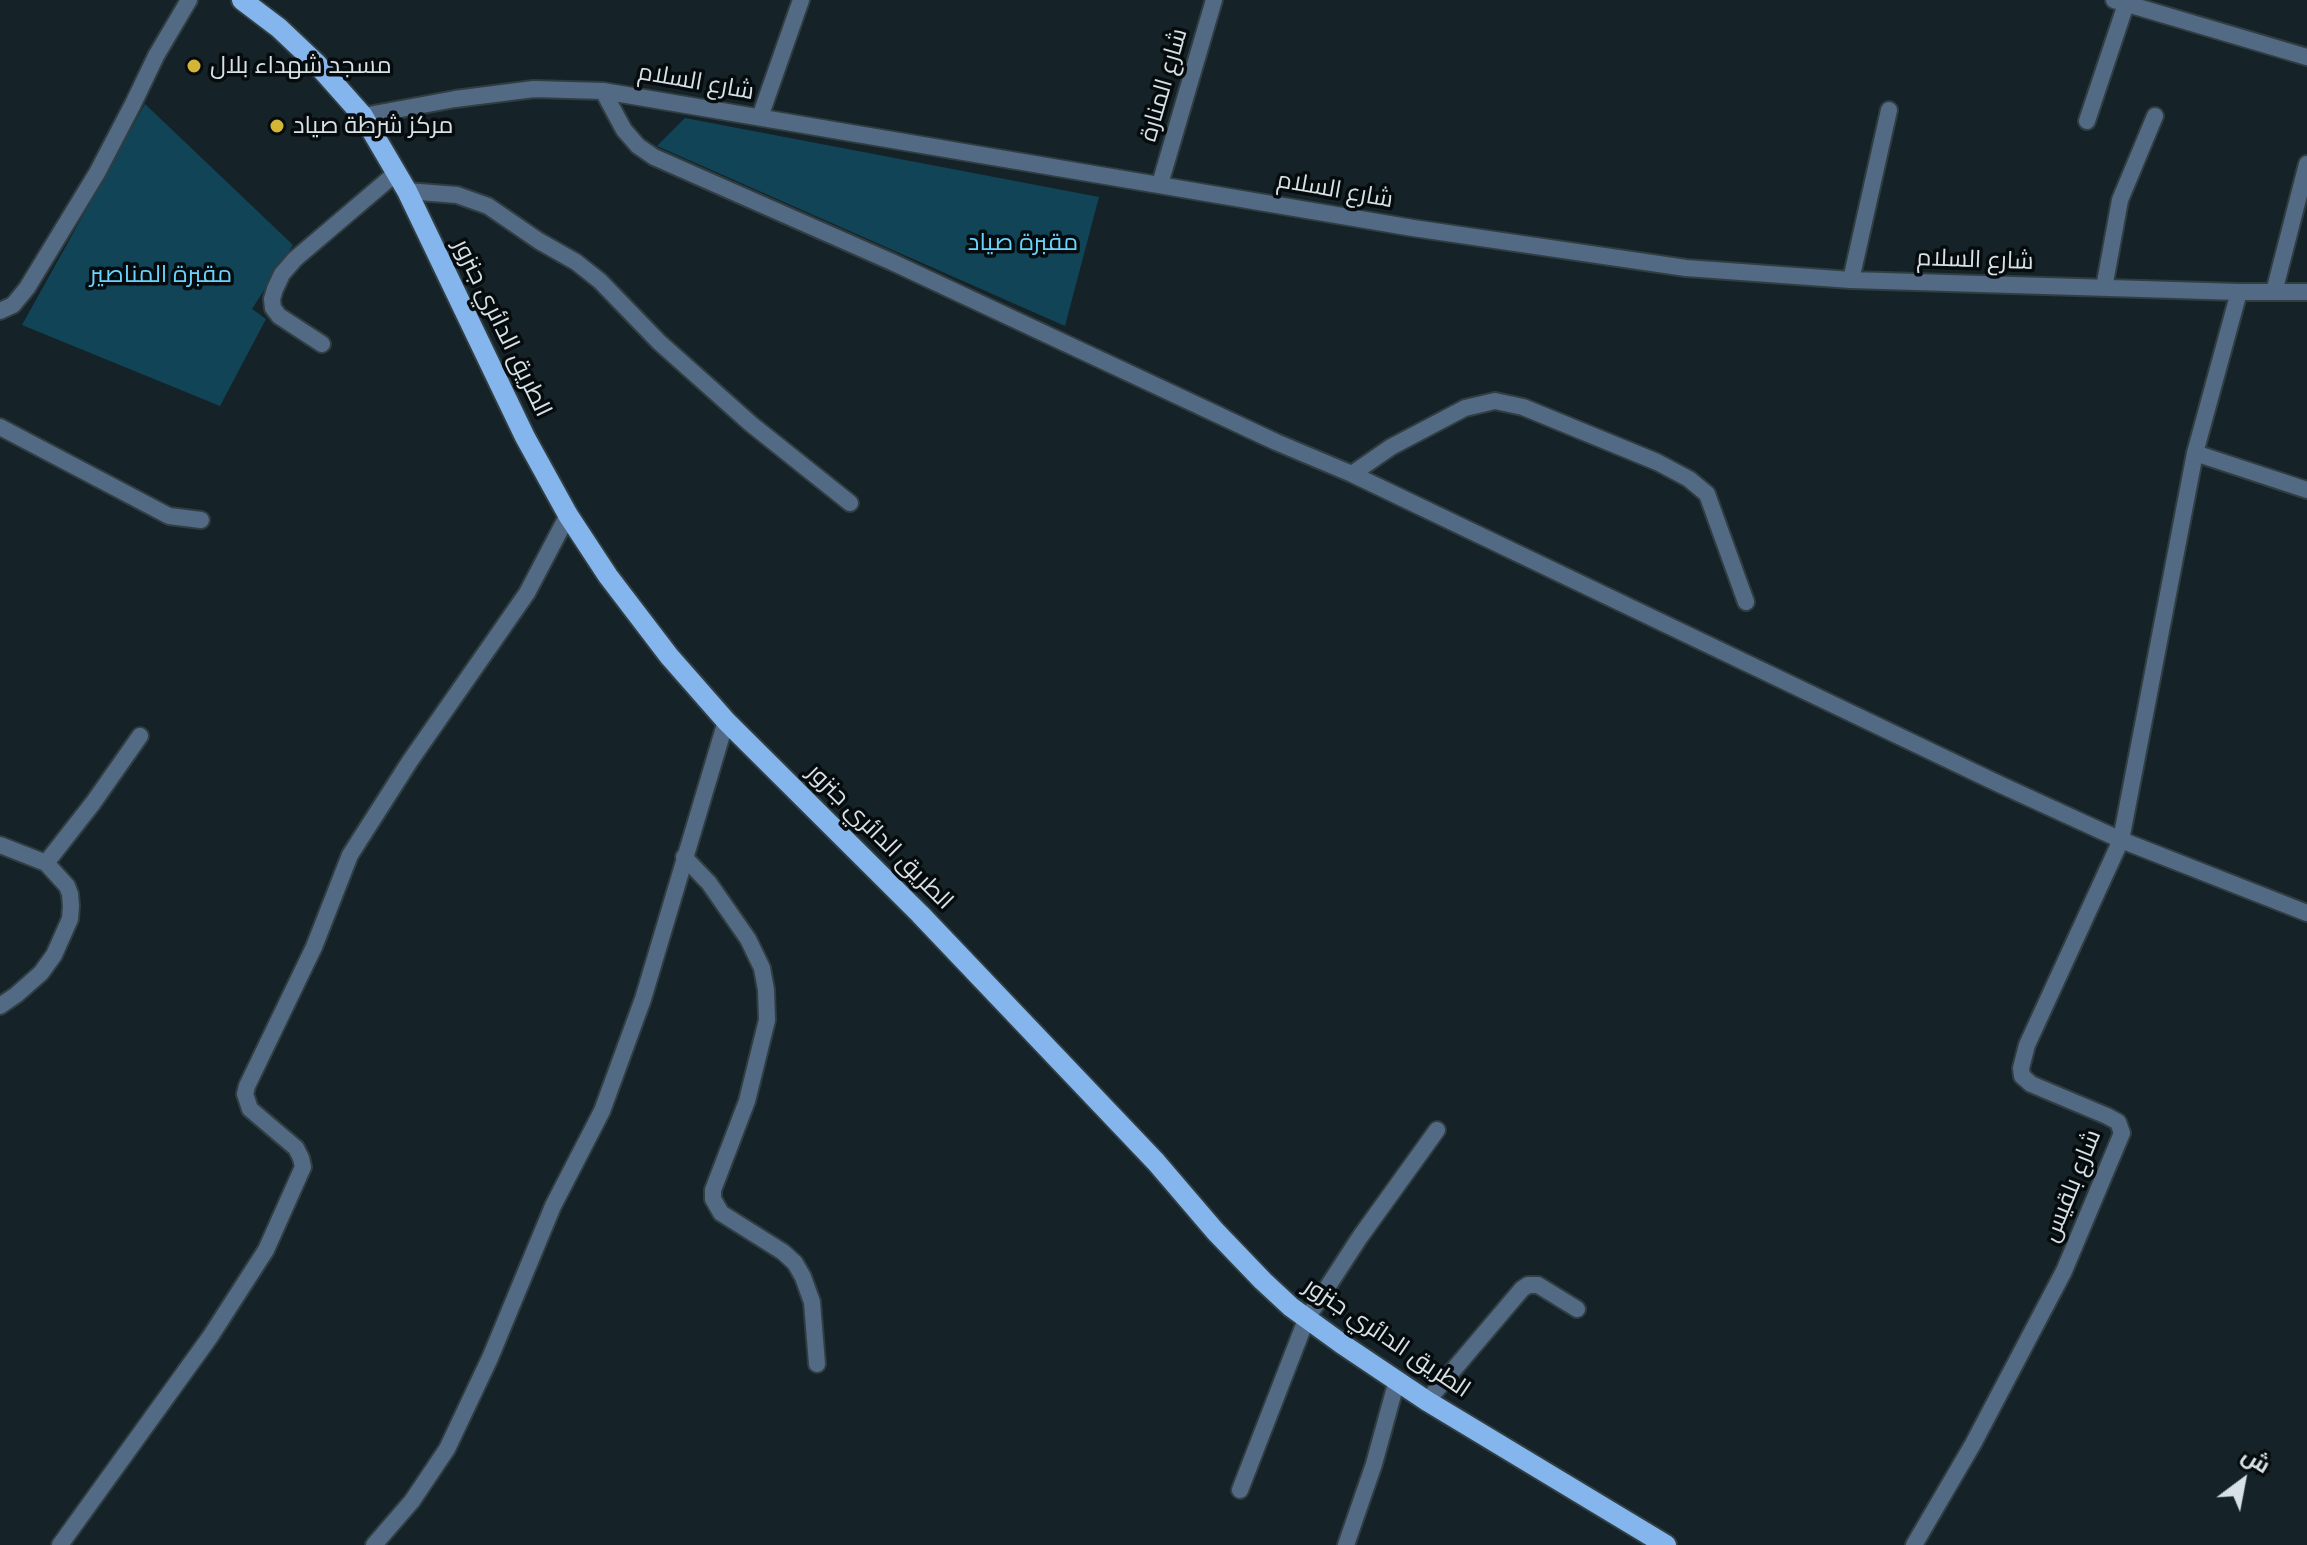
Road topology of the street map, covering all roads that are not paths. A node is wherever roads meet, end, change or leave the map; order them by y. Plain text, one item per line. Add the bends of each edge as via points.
1 (189, 0) edge
2 (242, 0) edge
3 (801, 0) edge
4 (1214, 0) edge
5 (2120, 2) edge
6 (2307, 57) edge
7 (603, 91) junction
8 (1889, 110) dead end
9 (363, 116) junction
10 (2155, 116) dead end
11 (760, 117) junction
12 (2087, 121) dead end
13 (2307, 164) edge
14 (396, 173) junction
15 (1160, 184) junction
16 (407, 191) junction
17 (1851, 280) junction
18 (2104, 288) junction
19 (2239, 292) junction
20 (2274, 292) junction
21 (2307, 292) edge
22 (0, 311) edge
23 (322, 344) dead end
24 (0, 427) edge
25 (2195, 453) junction
26 (1352, 474) junction
27 (2307, 490) edge
28 (850, 503) dead end
29 (568, 515) junction
30 (201, 520) dead end
31 (1746, 602) dead end
32 (726, 721) junction
33 (140, 736) dead end
34 (2121, 840) junction
35 (0, 845) edge
36 (684, 857) junction
37 (46, 863) junction
38 (2307, 913) edge
39 (0, 1006) edge
40 (1437, 1130) dead end
41 (1577, 1309) dead end
42 (1306, 1320) junction
43 (817, 1364) dead end
44 (1397, 1380) junction
45 (1427, 1401) junction
46 (1240, 1490) dead end
47 (60, 1545) edge
48 (374, 1545) edge
49 (1346, 1545) edge
50 (1666, 1545) edge
51 (1914, 1545) edge

1 - 22 street via 97,173 27,288
2 - 9 main road, الطريق الدائري جنزور via 316,63
3 - 11 street
4 - 15 street, شارع المنارة
5 - 6 street
5 - 12 street
7 - 9 street, شارع السلام via 534,89
7 - 11 street, شارع السلام
7 - 26 street via 624,130 654,157
8 - 17 street
9 - 14 main road, الطريق الدائري جنزور
10 - 18 street via 2120,200
11 - 15 street, شارع السلام
13 - 20 street
14 - 16 main road, الطريق الدائري جنزور
14 - 23 street via 295,259 275,289 273,308 279,316
15 - 17 street, شارع السلام via 1686,268
16 - 28 street via 480,202 576,262 751,424
16 - 29 main road, الطريق الدائري جنزور
17 - 18 street, شارع السلام
18 - 19 street, شارع السلام
19 - 20 street, شارع السلام
19 - 25 street
20 - 21 street, شارع السلام
24 - 30 street via 169,516
25 - 27 street
25 - 34 street
26 - 31 street via 1465,408 1495,401 1523,407 1657,462 1707,494
26 - 34 street
29 - 32 main road, الطريق الدائري جنزور via 669,656
29 - 47 street via 527,593 350,855 314,947 247,1086 250,1109 296,1148 303,1167 266,1250
32 - 36 street
32 - 42 main road, الطريق الدائري جنزور via 940,935
33 - 37 street
34 - 38 street
34 - 51 street, شارع بلقيس via 2021,1068 2031,1084 2107,1116 2118,1122 2122,1133 2064,1271
35 - 37 street
36 - 43 street via 748,939 766,990 767,1020 747,1101 713,1199 721,1213 795,1263 812,1302
36 - 48 street via 643,999 602,1111 553,1206 447,1449
37 - 39 street via 67,886 70,919 41,973
40 - 42 street
41 - 45 street via 1538,1285 1528,1285
42 - 44 main road, الطريق الدائري جنزور
42 - 46 street
44 - 45 main road, الطريق الدائري جنزور
44 - 49 street
45 - 50 main road, الطريق الدائري جنزور

